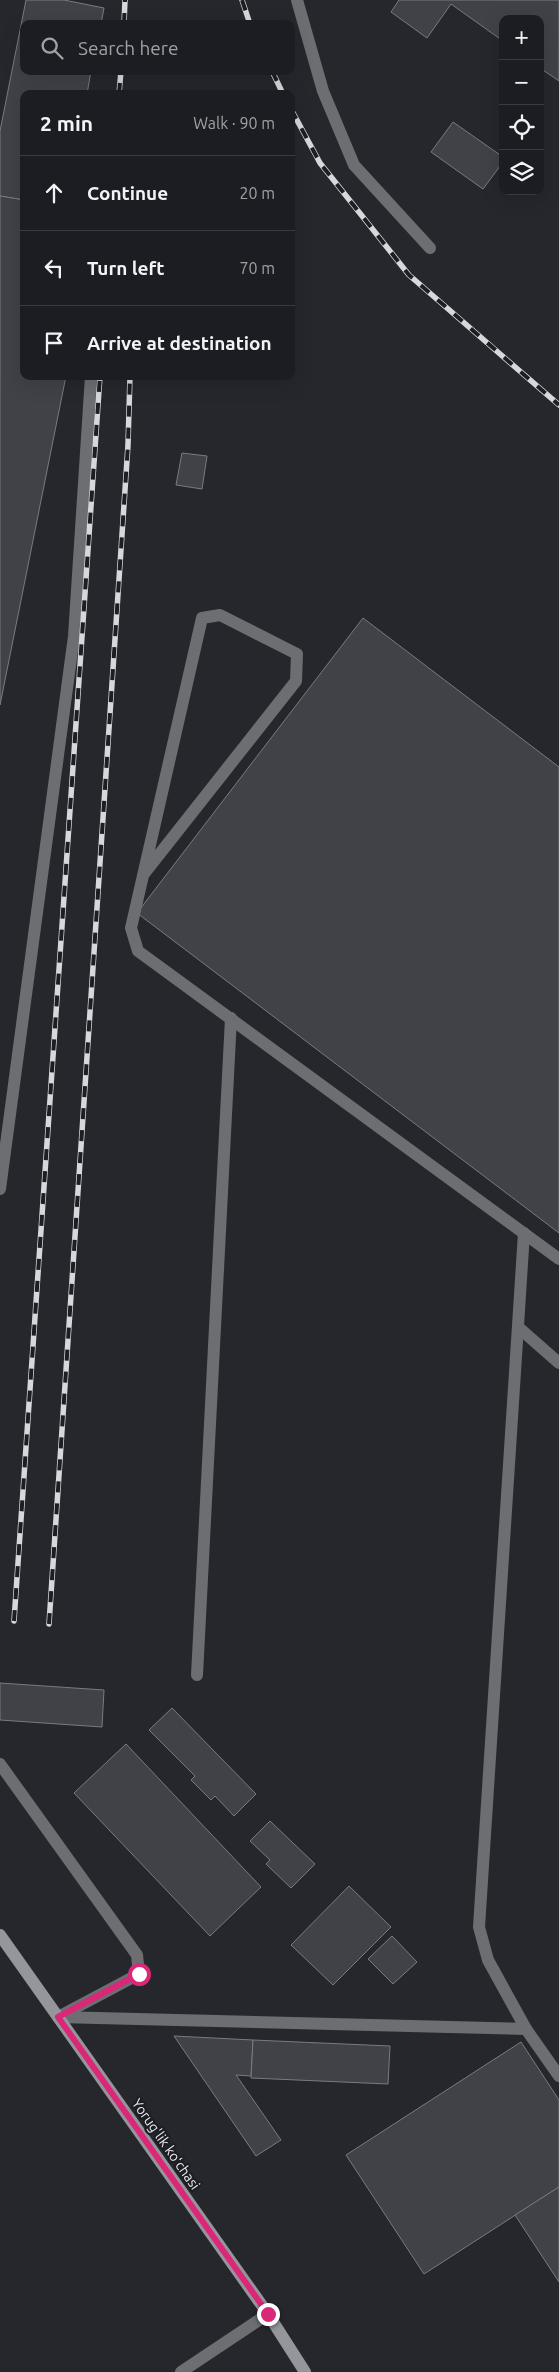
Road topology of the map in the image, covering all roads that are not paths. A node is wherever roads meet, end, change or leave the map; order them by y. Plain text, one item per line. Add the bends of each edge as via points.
1 (296, 0) edge
2 (430, 248) dead end
3 (91, 380) edge
4 (143, 875) junction
5 (231, 1018) junction
6 (0, 1189) edge
7 (524, 1233) junction
8 (559, 1259) edge
9 (518, 1327) junction
10 (559, 1363) edge
11 (197, 1675) dead end
12 (0, 1764) edge
13 (0, 1935) edge
14 (58, 2017) junction
15 (526, 2029) junction
16 (559, 2076) edge
17 (268, 2314) junction
18 (181, 2372) edge
19 (305, 2372) edge

1 - 2 street via 323,91 354,165
3 - 6 street via 74,636
4 - 4 street via 202,618 220,615 298,654 296,680
4 - 5 street via 131,928 138,951
5 - 7 street
5 - 11 street
7 - 8 street
7 - 9 street
9 - 10 street
9 - 15 street via 479,1927 488,1960
12 - 14 street via 137,1955 139,1974
13 - 14 main road, Yorug'lik koʻchasi
14 - 15 street
14 - 17 main road, Yorug'lik koʻchasi
15 - 16 street
17 - 18 street
17 - 19 main road, Yorug'lik koʻchasi

